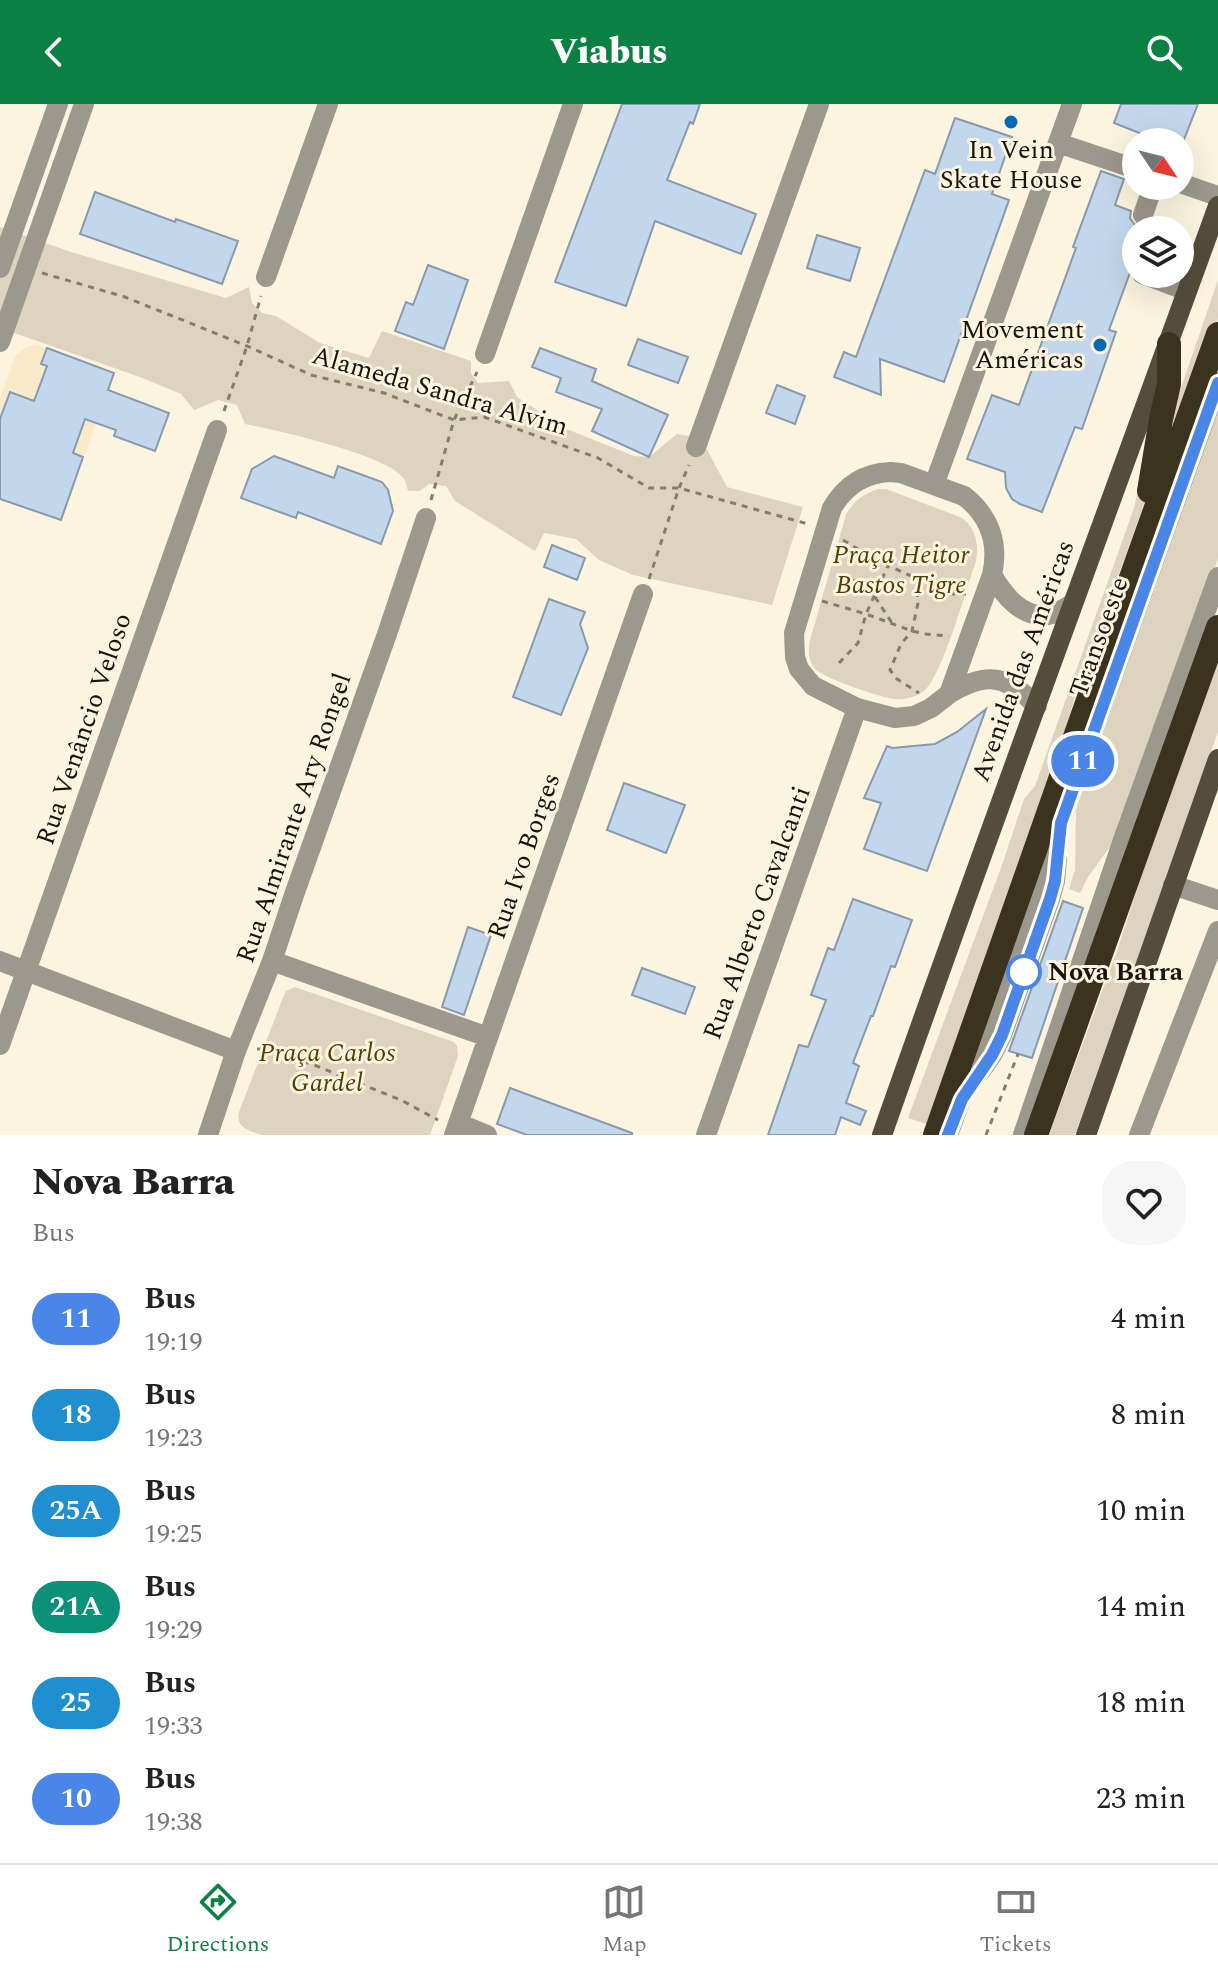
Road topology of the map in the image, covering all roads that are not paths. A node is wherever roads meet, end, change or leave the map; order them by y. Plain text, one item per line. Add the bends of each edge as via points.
1 (58, 104) edge
2 (84, 104) edge
3 (328, 104) edge
4 (573, 104) edge
5 (819, 104) edge
6 (1072, 104) edge
7 (1058, 143) junction
8 (1122, 164) edge
9 (1194, 188) edge
10 (1218, 196) edge
11 (1148, 200) edge
12 (1218, 206) edge
13 (1143, 215) dead end
14 (15, 225) junction
15 (39, 233) junction
16 (0, 268) edge
17 (266, 277) road end
18 (1180, 288) edge
19 (1187, 291) junction
20 (2, 329) edge
21 (1218, 334) edge
22 (1169, 344) junction
23 (485, 354) road end
24 (1218, 382) edge
25 (217, 430) road end
26 (696, 447) road end
27 (934, 485) junction
28 (426, 518) road end
29 (1139, 555) junction
30 (992, 575) junction
31 (1218, 577) edge
32 (643, 594) road end
33 (1072, 604) junction
34 (1218, 627) edge
35 (949, 694) junction
36 (1037, 706) junction
37 (857, 708) junction
38 (1218, 759) edge
39 (1173, 885) junction
40 (1218, 900) edge
41 (1218, 931) edge
42 (0, 961) edge
43 (272, 961) junction
44 (27, 971) junction
45 (488, 1037) junction
46 (0, 1045) edge
47 (236, 1051) junction
48 (456, 1129) edge
49 (208, 1135) edge
50 (487, 1135) edge
51 (706, 1135) edge
52 (882, 1135) edge
53 (935, 1135) edge
54 (948, 1135) edge
55 (1023, 1135) edge
56 (1036, 1135) edge
57 (1086, 1135) edge
58 (1139, 1135) edge

1 - 14 street
2 - 15 street
3 - 17 street
4 - 23 street
5 - 26 street
6 - 7 street
7 - 8 street
7 - 27 street
9 - 10 street
11 - 13 street
12 - 19 main road, Avenida das Américas
14 - 15 street via 22,238
14 - 16 street
15 - 20 street
18 - 19 street
19 - 22 main road, Avenida das Américas
21 - 29 highway
22 - 29 highway via 1169,384 1136,536
22 - 33 main road, Avenida das Américas
24 - 54 street, Transoeste via 1061,823 1050,899 1002,1035 962,1099
25 - 44 street, Rua Venâncio Veloso
27 - 30 street via 964,496 982,514 995,547
27 - 37 street via 883,472 855,482 832,508 793,644 799,669 813,686
28 - 43 street, Rua Almirante Ary Rongel
29 - 53 highway
30 - 33 street via 1003,593 1025,611 1048,616
30 - 35 street
31 - 55 street via 1123,840 1088,905 1038,1048
32 - 45 street, Rua Ivo Borges
33 - 36 main road, Avenida das Américas
34 - 56 highway
35 - 36 street via 974,681 998,680
35 - 37 street via 923,713 905,718
36 - 52 main road, Avenida das Américas
37 - 51 street, Rua Alberto Cavalcanti
38 - 39 main road
39 - 40 street
39 - 57 main road
41 - 58 street
42 - 44 street
43 - 45 street
43 - 47 street, Rua Almirante Ary Rongel
44 - 46 street, Rua Venâncio Veloso
44 - 47 street
45 - 48 street, Rua Ivo Borges
47 - 49 street, Rua Almirante Ary Rongel
48 - 50 street

